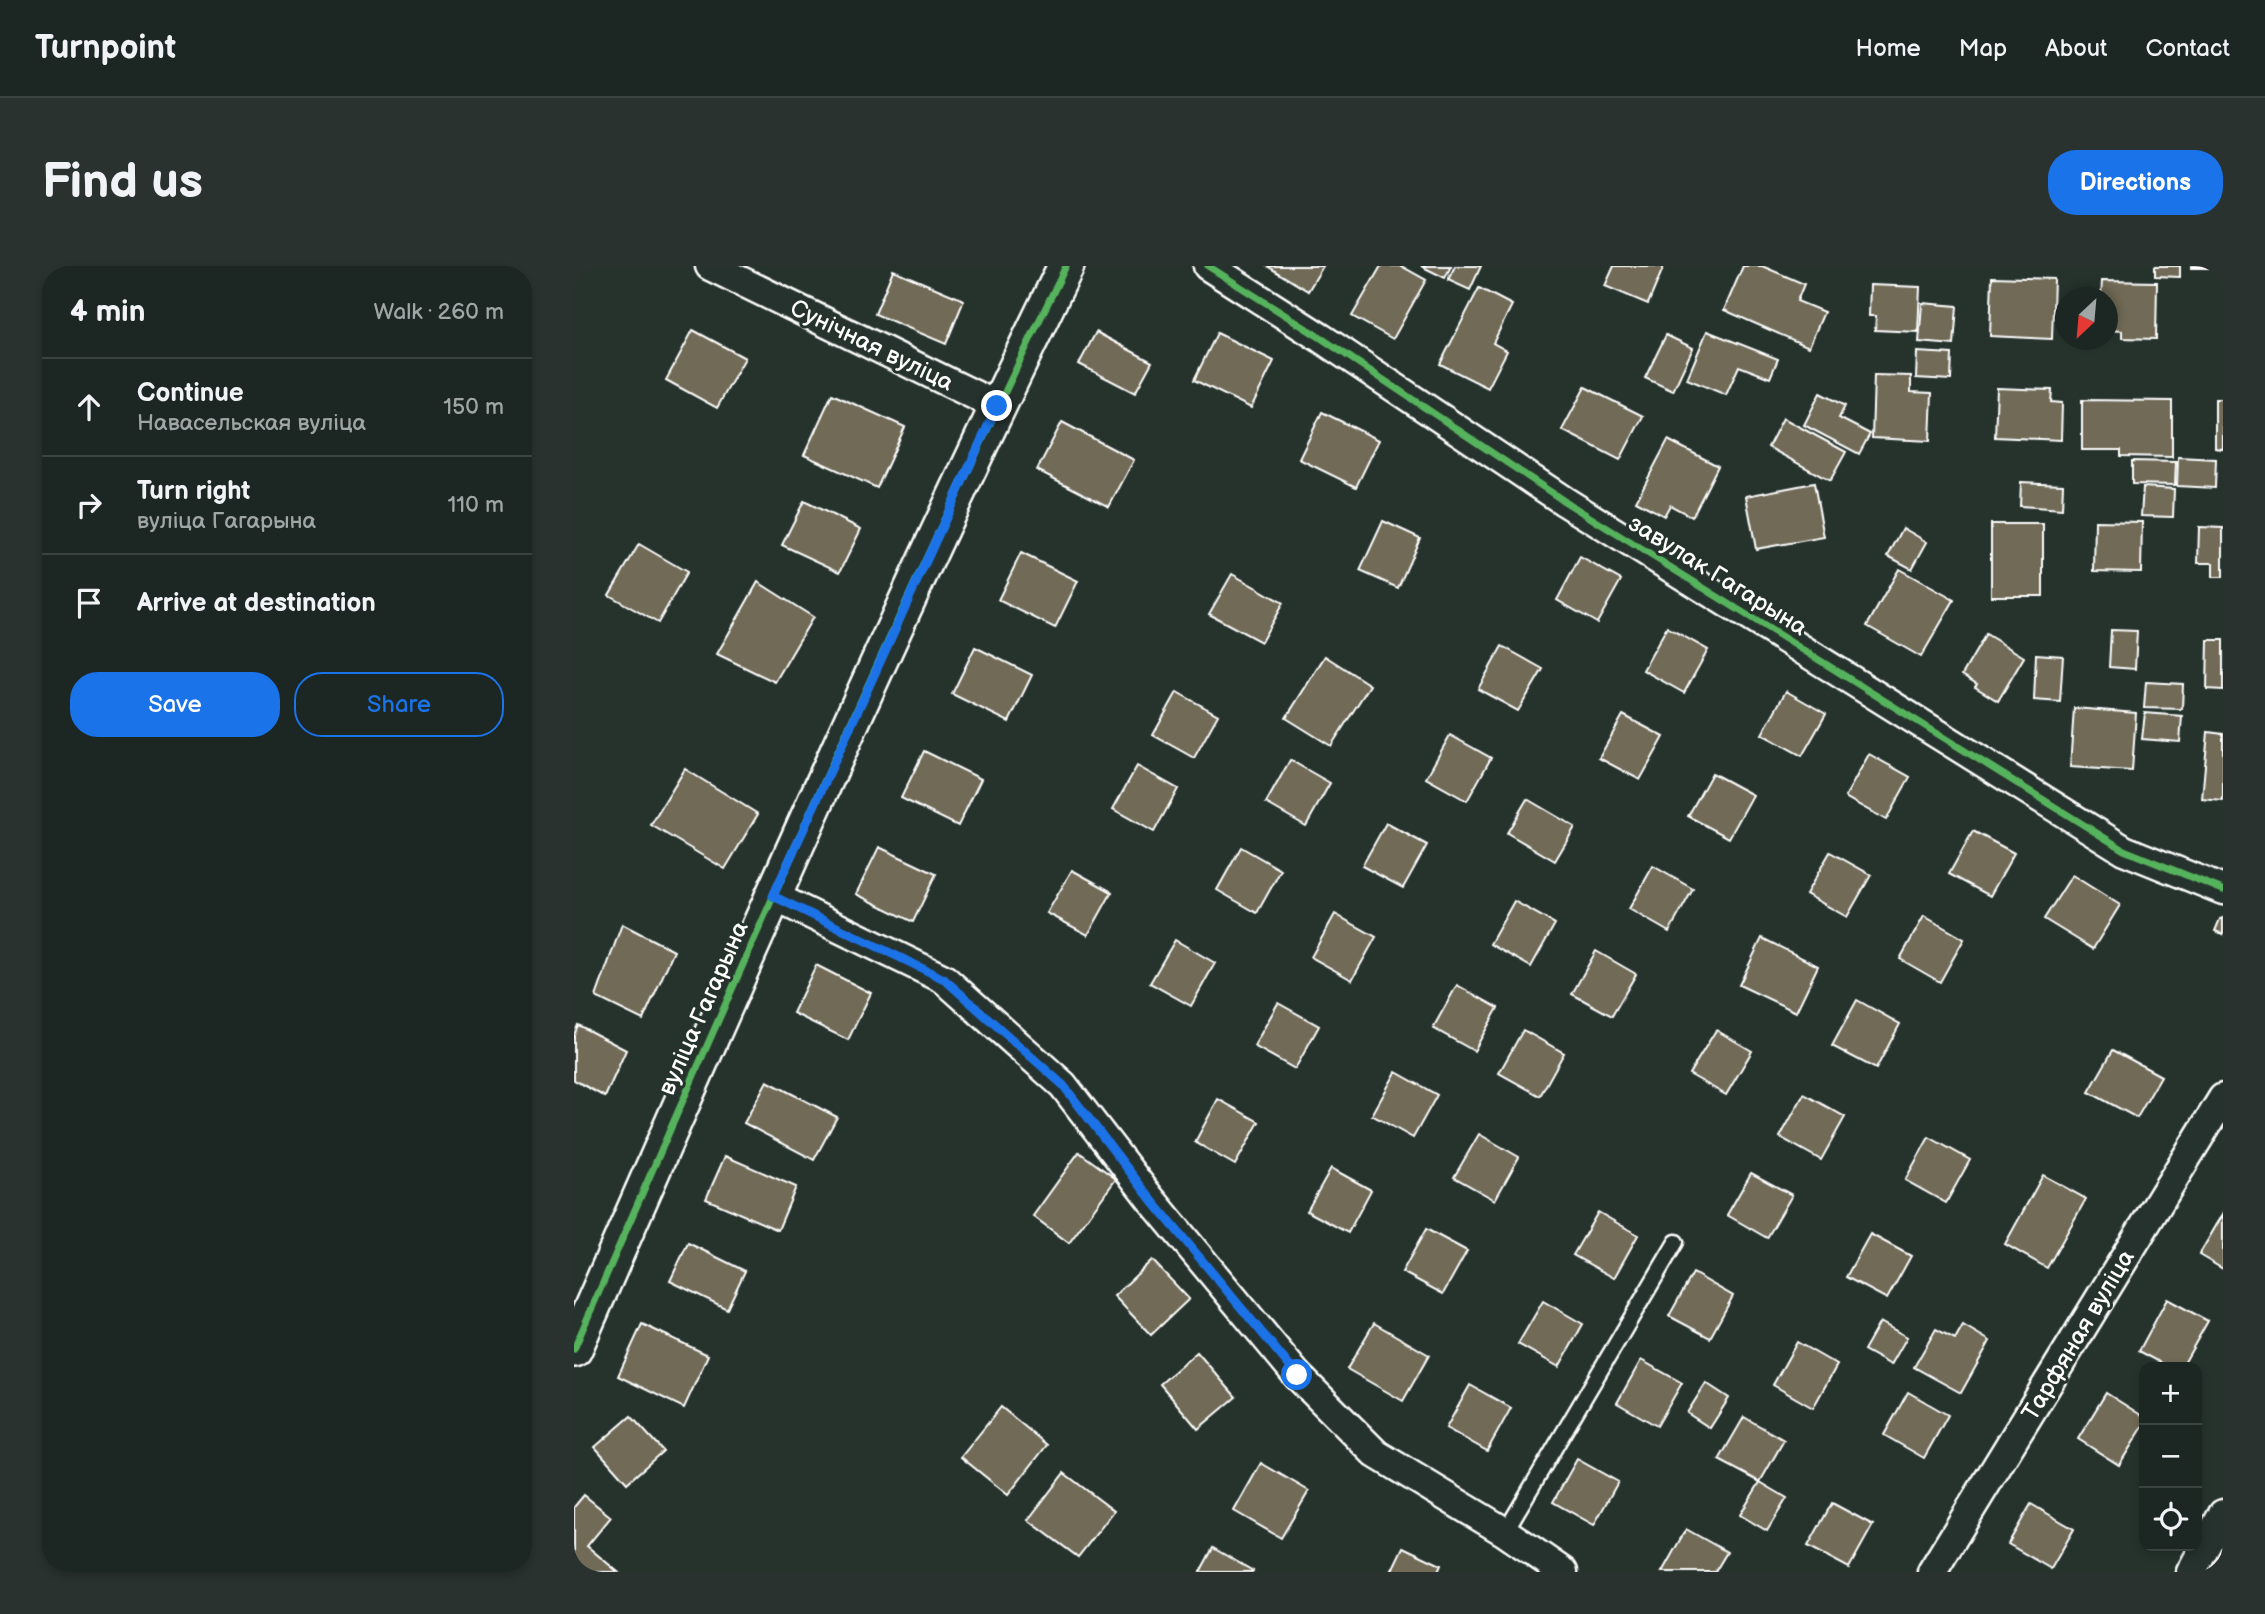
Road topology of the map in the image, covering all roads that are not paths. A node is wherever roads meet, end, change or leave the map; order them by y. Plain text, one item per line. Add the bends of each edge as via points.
1 (710, 266) edge
2 (1066, 266) edge
3 (1208, 266) edge
4 (997, 406) junction
5 (2223, 890) edge
6 (773, 896) junction
7 (2223, 1098) edge
8 (1676, 1242) dead end
9 (574, 1349) edge
10 (2223, 1514) edge
11 (1506, 1532) junction
12 (1563, 1572) edge
13 (1932, 1572) edge
14 (2191, 1572) edge

1 - 4 street, Сунічная вуліца
2 - 4 street, вуліца Гагарына
3 - 5 street, завулак Гагарына via 1553,493 2124,850
4 - 6 street, вуліца Гагарына
6 - 9 street, вуліца Гагарына
6 - 11 street via 944,979 1063,1085 1297,1375 1376,1454
7 - 13 street, Тарфяная вуліца
8 - 11 lane
10 - 14 street
11 - 12 street

